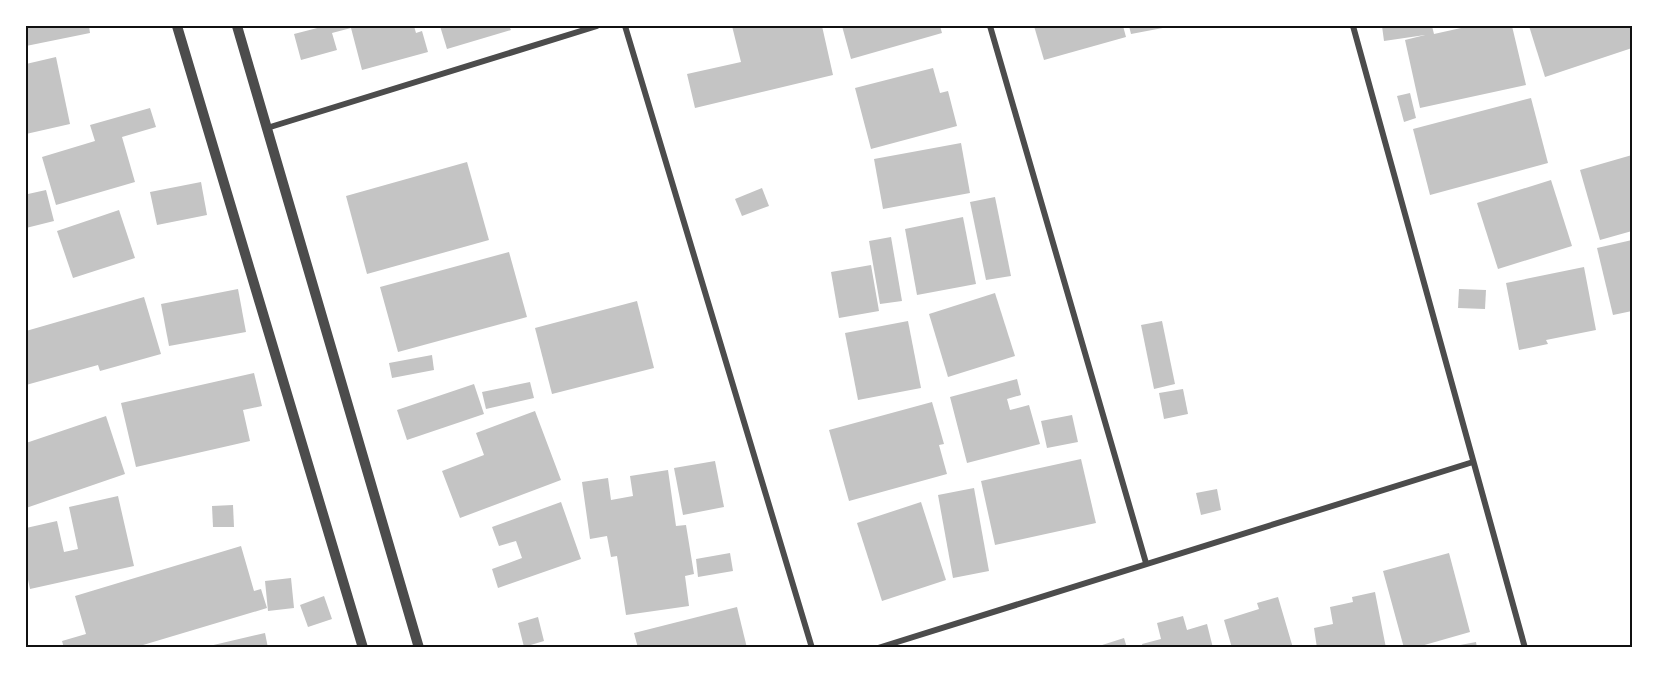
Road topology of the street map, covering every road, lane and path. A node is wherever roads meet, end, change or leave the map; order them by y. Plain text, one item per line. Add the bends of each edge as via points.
1 (177, 26) edge
2 (237, 26) edge
3 (597, 26) edge
4 (626, 26) edge
5 (990, 26) edge
6 (1353, 26) edge
7 (267, 128) junction
8 (1473, 462) junction
9 (1146, 563) junction
10 (363, 648) edge
11 (419, 648) edge
12 (812, 648) edge
13 (878, 648) edge
14 (1525, 648) edge

1 - 10 street
2 - 7 street
3 - 7 street
4 - 12 street
5 - 9 street
6 - 8 street
7 - 11 street
8 - 9 street
8 - 14 street
9 - 13 street

